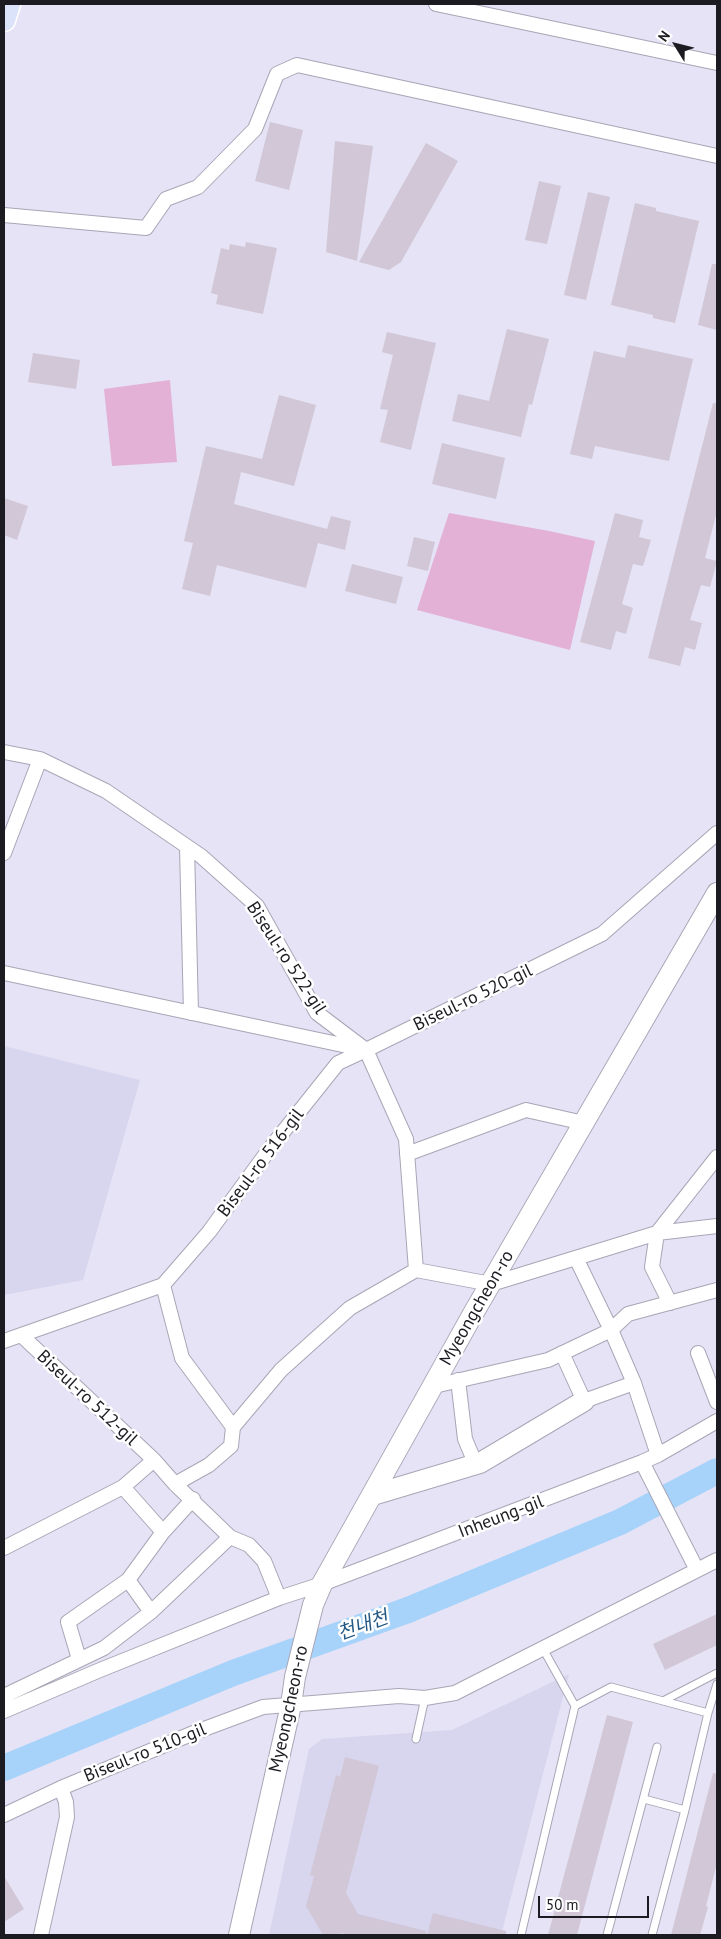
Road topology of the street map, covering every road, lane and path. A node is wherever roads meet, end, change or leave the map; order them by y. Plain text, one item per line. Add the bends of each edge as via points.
1 (9, 4) edge
2 (436, 4) edge
3 (4, 20) edge
4 (717, 63) edge
5 (717, 156) edge
6 (4, 215) edge
7 (4, 752) edge
8 (40, 759) junction
9 (717, 833) edge
10 (187, 847) junction
11 (4, 852) edge
12 (717, 893) edge
13 (4, 973) edge
14 (191, 1013) junction
15 (366, 1050) junction
16 (584, 1123) junction
17 (407, 1154) junction
18 (717, 1157) edge
19 (717, 1226) edge
20 (657, 1233) junction
21 (576, 1258) junction
22 (416, 1270) junction
23 (490, 1284) junction
24 (163, 1285) junction
25 (717, 1290) edge
26 (670, 1303) junction
27 (611, 1330) junction
28 (20, 1336) junction
29 (4, 1342) edge
30 (562, 1353) junction
31 (698, 1353) dead end
32 (458, 1380) junction
33 (634, 1383) junction
34 (434, 1386) junction
35 (584, 1401) junction
36 (717, 1402) edge
37 (717, 1421) edge
38 (233, 1427) junction
39 (658, 1455) junction
40 (154, 1460) junction
41 (642, 1462) junction
42 (476, 1465) junction
43 (176, 1484) junction
44 (123, 1487) junction
45 (373, 1495) junction
46 (193, 1499) junction
47 (163, 1532) junction
48 (230, 1537) junction
49 (4, 1548) edge
50 (711, 1565) edge
51 (128, 1580) junction
52 (322, 1584) junction
53 (279, 1598) junction
54 (151, 1612) junction
55 (542, 1647) junction
56 (93, 1654) junction
57 (79, 1659) junction
58 (100, 1670) junction
59 (717, 1673) edge
60 (717, 1684) edge
61 (4, 1696) edge
62 (425, 1698) junction
63 (663, 1701) junction
64 (291, 1705) junction
65 (576, 1706) junction
66 (4, 1711) edge
67 (708, 1713) junction
68 (416, 1739) dead end
69 (657, 1747) dead end
70 (61, 1788) junction
71 (644, 1799) junction
72 (685, 1810) junction
73 (4, 1815) edge
74 (41, 1935) edge
75 (238, 1935) edge
76 (521, 1935) edge
77 (607, 1935) edge
78 (652, 1935) edge

1 - 3 main road
2 - 4 street
5 - 6 street via 297,65 277,74 255,129 198,188 166,199 146,228
7 - 8 street, Biseul-ro 522-gil
8 - 10 street, Biseul-ro 522-gil via 106,791
8 - 11 street
9 - 15 street, Biseul-ro 520-gil via 602,934
10 - 14 street
10 - 15 street, Biseul-ro 522-gil via 257,906 318,1013
12 - 16 street, Myeongcheon-ro
13 - 14 street
14 - 15 street
15 - 17 street, Biseul-ro 522-gil via 406,1139
15 - 24 street, Biseul-ro 516-gil via 338,1063 209,1232
16 - 17 street via 526,1110
16 - 23 street, Myeongcheon-ro
17 - 22 street, Biseul-ro 522-gil
18 - 20 street
19 - 20 street
20 - 21 street
20 - 26 street via 652,1267
21 - 23 street
21 - 27 street
22 - 23 street
22 - 38 street via 350,1308 280,1370
23 - 34 street, Myeongcheon-ro
24 - 28 street, Biseul-ro 516-gil
24 - 38 street via 182,1358
25 - 26 street
26 - 27 street via 628,1314
27 - 30 street
27 - 33 street
28 - 29 street, Biseul-ro 516-gil
28 - 40 street, Biseul-ro 512-gil
30 - 32 street via 548,1360
30 - 35 street
31 - 36 street
32 - 34 street
32 - 42 street via 465,1439
33 - 35 street
33 - 39 street
34 - 45 street, Myeongcheon-ro
35 - 42 street
37 - 39 street, Inheung-gil
38 - 43 street via 231,1446 209,1465
39 - 41 street, Inheung-gil
40 - 43 street, Biseul-ro 512-gil
40 - 44 street
41 - 50 street
41 - 52 street, Inheung-gil
42 - 45 street
43 - 46 street, Biseul-ro 512-gil
44 - 47 street
44 - 49 street
45 - 52 street, Myeongcheon-ro
46 - 47 street
46 - 48 street, Biseul-ro 512-gil
47 - 51 street
48 - 53 street via 249,1545 264,1560
48 - 54 street
50 - 55 street, Biseul-ro 510-gil
51 - 54 street
51 - 57 street via 68,1622
52 - 53 street, Inheung-gil
52 - 64 street, Myeongcheon-ro via 313,1605
53 - 58 street, Inheung-gil
54 - 56 street
55 - 62 street, Biseul-ro 510-gil via 455,1692
55 - 65 lane
56 - 57 street
56 - 58 street
57 - 61 street
58 - 66 street, Inheung-gil
59 - 63 lane
60 - 67 lane
62 - 64 street, Biseul-ro 510-gil via 399,1696
62 - 68 lane
63 - 65 lane via 611,1687
63 - 67 lane
64 - 70 street, Biseul-ro 510-gil via 263,1707
64 - 75 street, Myeongcheon-ro
65 - 76 lane
67 - 72 lane
69 - 71 lane
70 - 73 street, Biseul-ro 510-gil
70 - 74 street via 67,1817
71 - 72 lane
71 - 77 lane
72 - 78 lane

